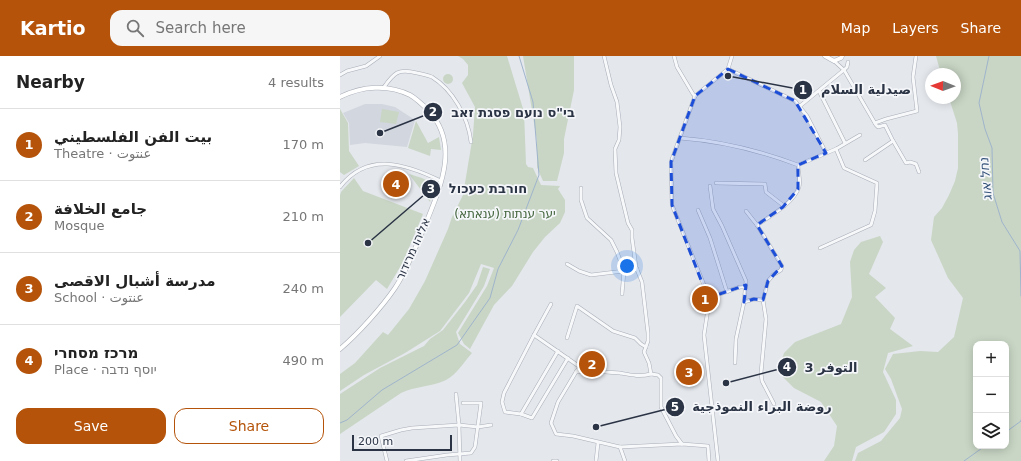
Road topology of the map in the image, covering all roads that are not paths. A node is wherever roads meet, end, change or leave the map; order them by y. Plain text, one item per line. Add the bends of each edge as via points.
1 (380, 56) edge
2 (604, 56) edge
3 (674, 56) edge
4 (732, 56) edge
5 (825, 56) edge
6 (842, 56) edge
7 (916, 56) edge
8 (832, 60) junction
9 (848, 62) dead end
10 (728, 69) junction
11 (844, 70) junction
12 (340, 75) edge
13 (384, 87) junction
14 (819, 91) junction
15 (695, 96) junction
16 (340, 97) edge
17 (800, 106) junction
18 (875, 123) junction
19 (860, 135) dead end
20 (680, 138) junction
21 (893, 141) junction
22 (471, 142) dead end
23 (845, 143) junction
24 (836, 149) junction
25 (826, 153) junction
26 (865, 160) dead end
27 (798, 165) junction
28 (920, 172) dead end
29 (441, 181) junction
30 (716, 183) dead end
31 (710, 186) dead end
32 (340, 187) edge
33 (581, 188) dead end
34 (784, 206) junction
35 (698, 210) dead end
36 (746, 211) dead end
37 (757, 225) junction
38 (820, 248) dead end
39 (568, 264) dead end
40 (637, 269) junction
41 (624, 271) junction
42 (746, 287) junction
43 (727, 292) junction
44 (622, 294) dead end
45 (708, 298) junction
46 (763, 300) junction
47 (744, 302) junction
48 (551, 304) dead end
49 (534, 336) junction
50 (566, 338) dead end
51 (646, 347) junction
52 (340, 349) edge
53 (558, 351) junction
54 (568, 358) junction
55 (735, 363) dead end
56 (576, 372) junction
57 (651, 374) junction
58 (456, 394) dead end
59 (463, 403) dead end
60 (774, 404) dead end
61 (521, 414) junction
62 (459, 425) junction
63 (491, 425) dead end
64 (478, 427) junction
65 (598, 442) junction
66 (682, 444) junction
67 (620, 447) junction
68 (460, 453) junction
69 (553, 460) edge
70 (387, 461) edge
71 (406, 461) edge
72 (460, 461) edge
73 (557, 461) edge
74 (596, 461) edge
75 (625, 461) edge
76 (709, 461) edge
77 (718, 461) edge

1 - 12 street via 366,66
2 - 40 street via 617,102 620,127 615,149 616,172 632,230
3 - 15 street via 677,67
4 - 10 street
5 - 8 street
6 - 8 street
7 - 18 street via 914,77 917,111
8 - 11 street
9 - 11 street via 848,67
10 - 15 street
10 - 17 street via 789,97
11 - 14 street
11 - 18 street
13 - 16 street, אליהו מרידור via 364,89
13 - 22 street via 393,74 399,71 430,76 458,105 469,128
13 - 29 street, אליהו מרידור via 413,97 440,126 446,153
14 - 17 street
14 - 23 street
15 - 20 street
17 - 25 street
18 - 21 street via 878,127 885,125
19 - 23 street
20 - 27 street via 771,155
20 - 45 street via 671,162 672,205
21 - 26 street
21 - 28 street via 906,163 916,164
23 - 24 street
24 - 25 street
24 - 38 street via 844,168 877,183 875,211 871,225
25 - 27 street
27 - 34 street via 798,189
29 - 32 street via 405,166 381,164 360,169
29 - 52 street, אליהו מרידור via 422,232 399,281 376,311
30 - 34 street via 765,184 766,192
31 - 42 street via 713,209 746,278
33 - 41 street via 581,200 587,218 611,240
34 - 37 street
35 - 43 street
36 - 37 street
37 - 46 street via 782,266 768,281
39 - 41 street via 579,272 591,275
40 - 41 street
40 - 51 street via 642,282 647,321
41 - 44 street
42 - 43 street
42 - 47 street
43 - 45 street
45 - 77 street via 704,335
46 - 47 street
46 - 60 street via 766,319 761,373 762,381
47 - 55 street via 736,338
48 - 49 street
49 - 53 street
49 - 61 street via 504,393 502,402 505,412
50 - 51 street via 578,306 613,330 635,338
51 - 57 street via 644,352
53 - 54 street
53 - 61 street
54 - 56 street via 580,367
54 - 61 street via 532,418
56 - 57 street via 633,376
56 - 65 street via 558,402 551,423 556,434
57 - 66 street via 661,378 661,408
58 - 62 street
59 - 64 street via 481,403
62 - 64 street
62 - 68 street
62 - 70 street via 412,428 381,436
63 - 64 street
64 - 68 street via 475,447 471,453
65 - 67 street
65 - 74 street
66 - 67 street
66 - 76 street via 708,446
67 - 75 street
68 - 71 street
68 - 72 street
69 - 73 street

